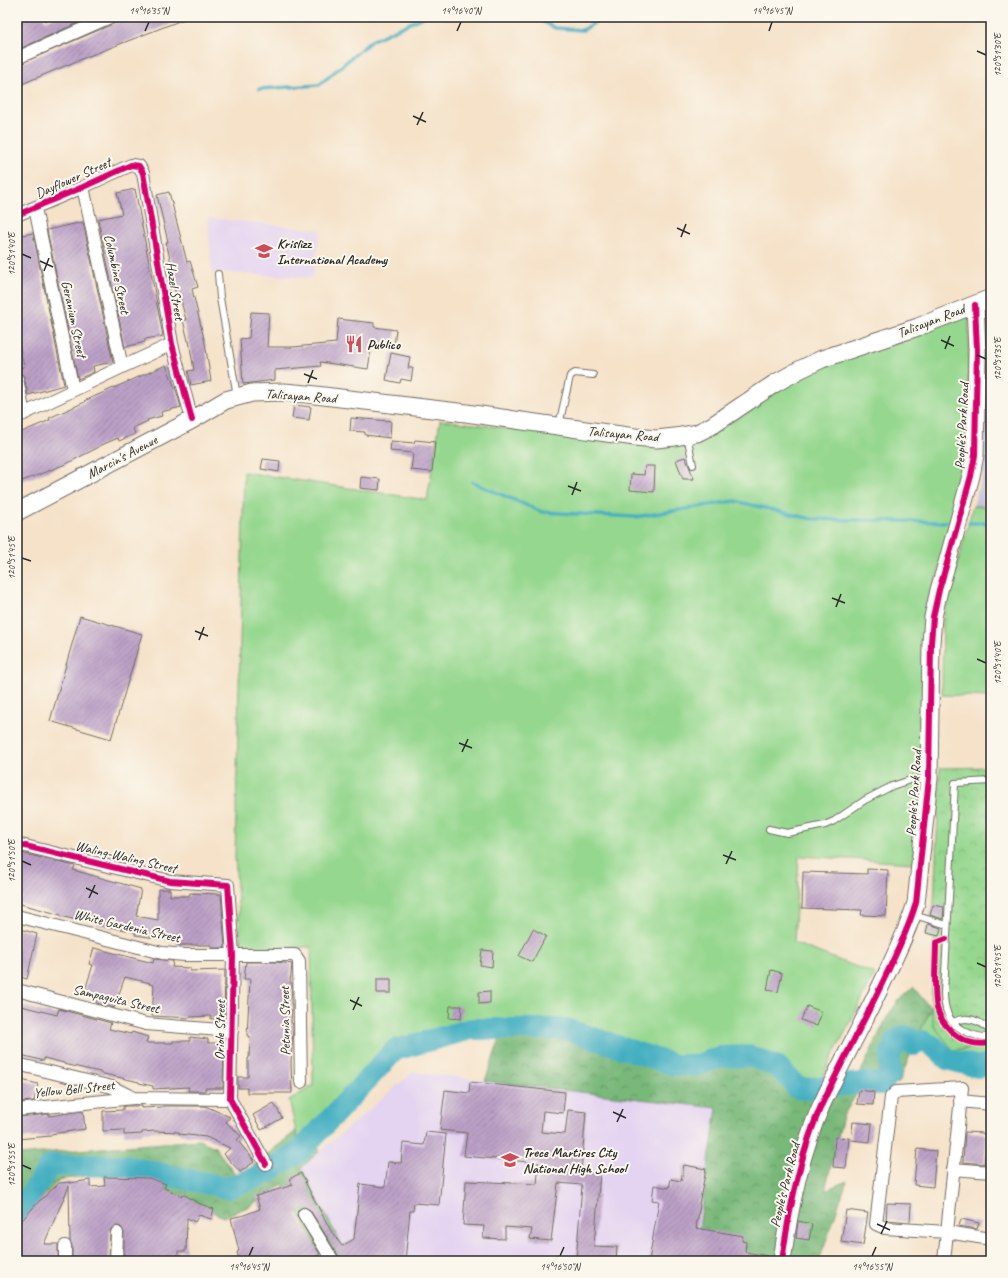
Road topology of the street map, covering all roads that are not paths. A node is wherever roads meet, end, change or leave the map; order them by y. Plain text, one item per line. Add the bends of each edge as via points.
1 (110, 17) edge
2 (17, 58) edge
3 (139, 166) joint
4 (83, 187) junction
5 (35, 208) junction
6 (17, 215) edge
7 (218, 274) dead end
8 (991, 298) edge
9 (975, 304) junction
10 (172, 344) junction
11 (122, 367) junction
12 (593, 375) dead end
13 (17, 379) edge
14 (73, 390) junction
15 (231, 398) junction
16 (21, 415) edge
17 (192, 420) junction
18 (558, 427) junction
19 (687, 435) junction
20 (693, 465) dead end
21 (17, 512) edge
22 (929, 778) junction
23 (991, 781) edge
24 (769, 829) dead end
25 (17, 844) edge
26 (229, 888) joint
27 (912, 915) junction
28 (17, 916) edge
29 (947, 925) junction
30 (233, 955) junction
31 (299, 961) joint
32 (17, 990) edge
33 (953, 1022) junction
34 (232, 1031) junction
35 (991, 1032) edge
36 (991, 1037) edge
37 (17, 1064) edge
38 (301, 1082) dead end
39 (134, 1098) junction
40 (230, 1099) junction
41 (960, 1101) junction
42 (991, 1104) edge
43 (17, 1110) edge
44 (266, 1164) dead end
45 (953, 1170) junction
46 (991, 1172) edge
47 (304, 1214) dead end
48 (947, 1232) junction
49 (117, 1233) dead end
50 (991, 1239) edge
51 (65, 1246) dead end
52 (65, 1261) edge
53 (116, 1261) edge
54 (333, 1261) edge
55 (782, 1261) edge
56 (944, 1261) edge

1 - 2 street
3 - 4 street, Dayflower Street via 131,165
3 - 10 street, Hazel Street via 144,173
4 - 5 street, Dayflower Street
4 - 11 street, Columbine Street
5 - 6 street, Dayflower Street
5 - 14 street, Geranium Street
7 - 15 lane
8 - 9 main road, Talisayan Road
9 - 19 main road, Talisayan Road via 918,327 822,359 774,384 713,425
9 - 22 main road, People's Park Road via 977,350 974,455 971,476 938,590 933,617
10 - 11 street
10 - 17 street, Hazel Street
11 - 14 street
12 - 18 lane via 570,376
13 - 16 street
14 - 16 street
15 - 17 main road, Marcin's Avenue
15 - 18 main road, Talisayan Road via 252,393 300,393
17 - 21 main road, Marcin's Avenue
18 - 19 main road, Talisayan Road via 656,439
19 - 20 lane
22 - 24 lane via 913,779 892,786 825,825 787,833
22 - 27 main road, People's Park Road via 918,891
23 - 29 lane via 954,783
25 - 26 street, Waling-Waling Street via 170,881 228,885
26 - 30 street, Oriole Street
27 - 29 lane
27 - 55 main road, People's Park Road via 884,980 815,1121 800,1168
28 - 30 street, White Gardenia Street via 162,953
29 - 33 lane via 944,1000
30 - 31 street, White Gardenia Street via 293,955
30 - 34 street, Oriole Street
31 - 38 street, Petunia Street
32 - 34 street, Sampaguita Street via 146,1024
33 - 35 lane via 971,1019 981,1023
33 - 36 lane via 971,1034
34 - 40 street, Oriole Street
37 - 39 street via 112,1087
39 - 40 street, Yellow Bell Street
39 - 43 street, Yellow Bell Street
40 - 44 street
41 - 42 street
41 - 45 street
41 - 48 street via 962,1088 896,1092 891,1097 876,1224 885,1228
45 - 46 street
45 - 48 street
47 - 54 street
48 - 50 street
48 - 56 street
49 - 53 street
51 - 52 street

